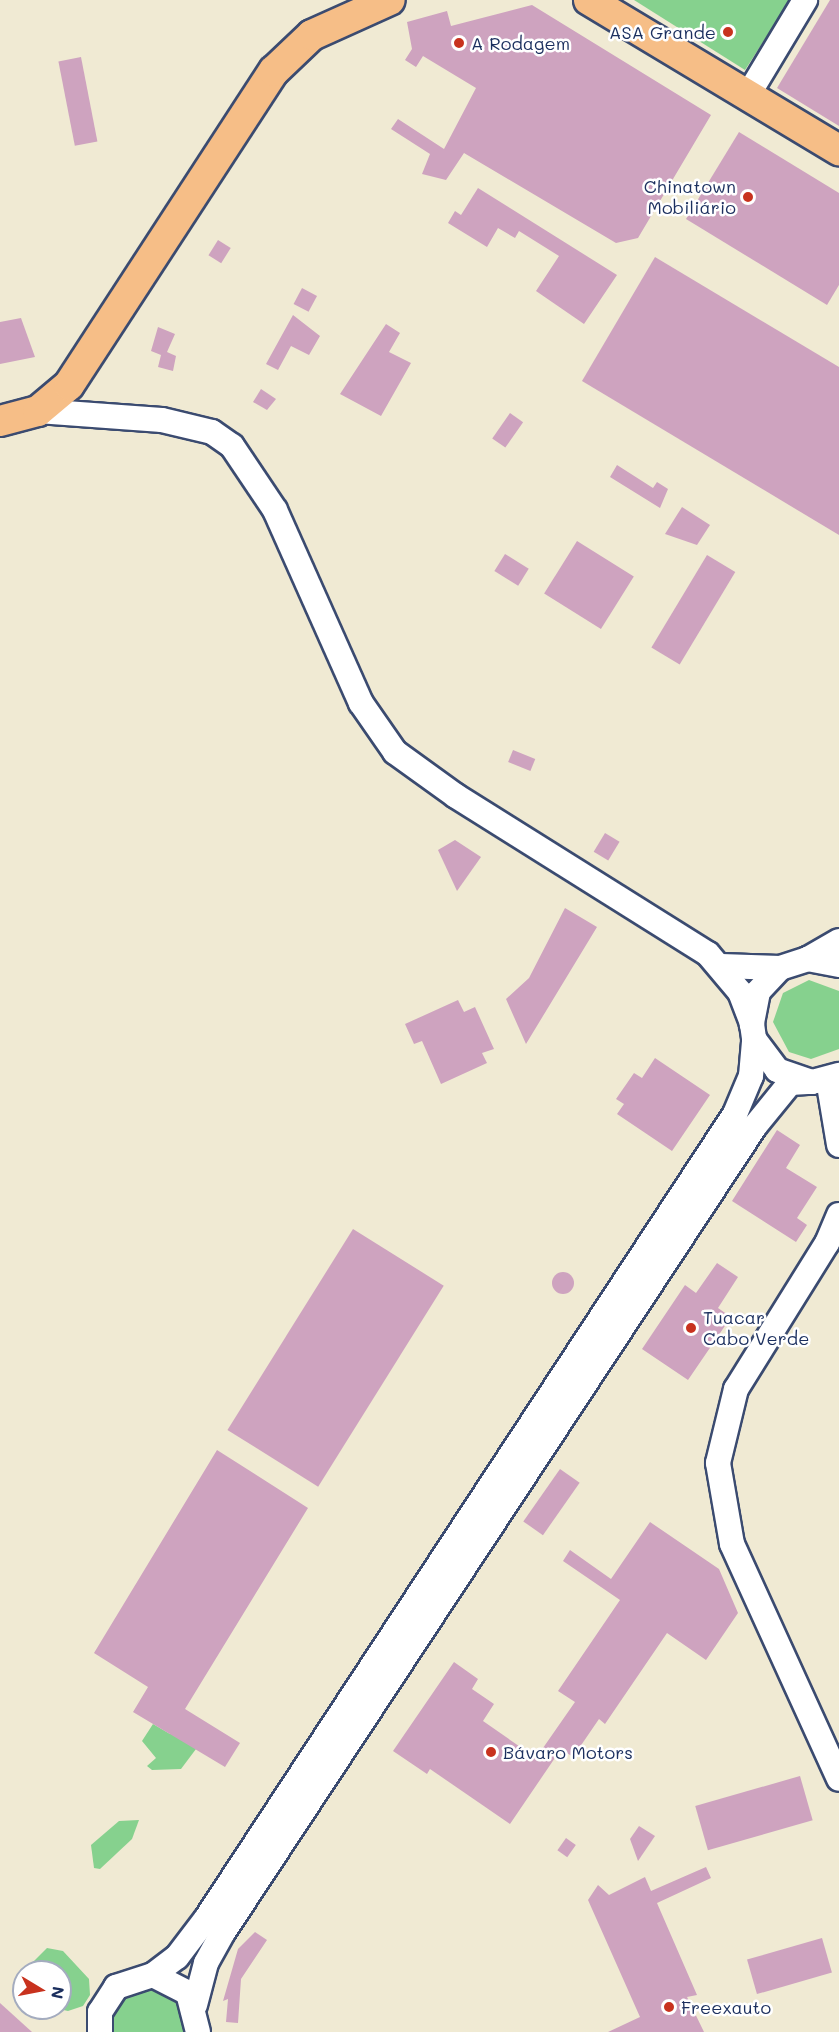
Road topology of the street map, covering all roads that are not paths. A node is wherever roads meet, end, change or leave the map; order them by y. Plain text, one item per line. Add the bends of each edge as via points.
1 (390, 0) edge
2 (589, 0) edge
3 (805, 0) edge
4 (748, 95) junction
5 (839, 150) edge
6 (38, 411) junction
7 (0, 421) edge
8 (839, 941) edge
9 (808, 959) junction
10 (839, 965) edge
11 (722, 966) junction
12 (780, 968) junction
13 (753, 1032) junction
14 (826, 1079) edge
15 (839, 1145) edge
16 (839, 1215) edge
17 (839, 1779) edge
18 (153, 1975) junction
19 (195, 2005) junction
20 (100, 2032) edge
21 (198, 2032) edge

1 - 6 main road via 312,35 258,88 80,369
2 - 4 main road
3 - 4 street
4 - 5 main road
6 - 7 main road
6 - 11 street via 162,420 212,432 231,446 275,510 361,703 394,752
8 - 9 street
9 - 10 street
9 - 12 street
11 - 12 street
11 - 13 street via 740,992
12 - 13 street via 758,992
13 - 14 street via 777,1070
13 - 18 street via 751,1076 735,1113 206,1919 177,1957
14 - 15 street
14 - 19 street via 790,1083 754,1126 224,1930 206,1963
16 - 17 street via 827,1243 736,1389 718,1463 732,1544
18 - 19 street via 177,1983
18 - 20 street via 116,1987 100,2012
19 - 21 street

